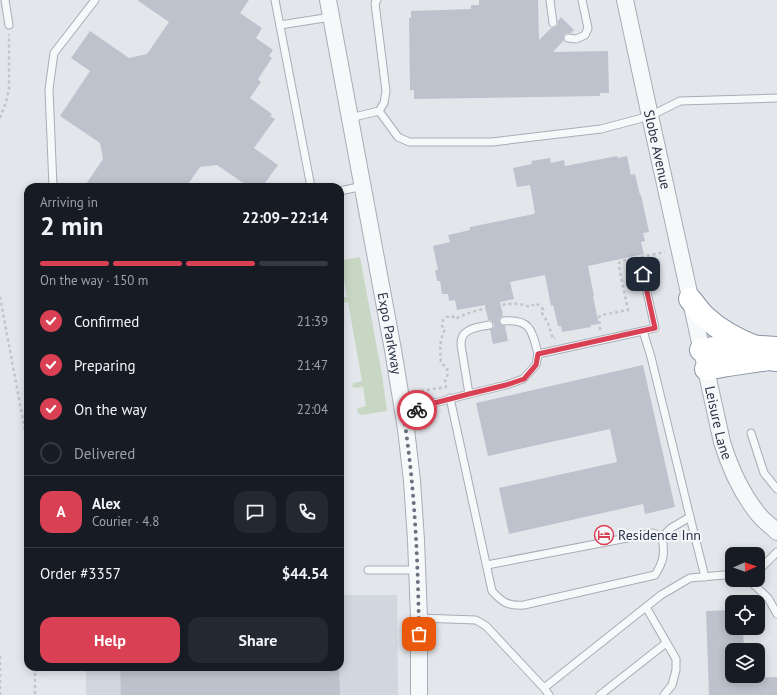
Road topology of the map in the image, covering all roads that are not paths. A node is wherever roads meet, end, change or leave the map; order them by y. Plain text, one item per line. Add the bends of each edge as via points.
1 (5, 0) edge
2 (95, 0) edge
3 (275, 0) edge
4 (328, 0) edge
5 (377, 0) edge
6 (550, 0) edge
7 (582, 0) edge
8 (625, 0) edge
9 (637, 0) edge
10 (331, 17) junction
11 (553, 23) dead end
12 (9, 25) road end
13 (280, 25) junction
14 (568, 38) dead end
15 (635, 45) junction
16 (777, 98) edge
17 (379, 112) junction
18 (650, 116) junction
19 (350, 118) junction
20 (53, 183) edge
21 (309, 183) edge
22 (363, 186) junction
23 (344, 190) edge
24 (643, 274) dead end
25 (690, 299) junction
26 (504, 321) dead end
27 (489, 325) dead end
28 (643, 331) junction
29 (766, 347) edge
30 (538, 354) junction
31 (704, 360) junction
32 (777, 360) edge
33 (469, 394) junction
34 (450, 398) junction
35 (404, 418) junction
36 (751, 433) dead end
37 (777, 489) edge
38 (690, 517) junction
39 (777, 532) edge
40 (662, 536) junction
41 (777, 552) edge
42 (765, 564) edge
43 (487, 565) junction
44 (368, 570) dead end
45 (417, 570) junction
46 (725, 575) edge
47 (705, 577) junction
48 (757, 587) edge
49 (646, 607) junction
50 (777, 614) edge
51 (419, 618) junction
52 (666, 643) junction
53 (544, 688) junction
54 (420, 695) edge
55 (548, 695) edge
56 (600, 695) edge
57 (664, 695) edge

1 - 12 lane
2 - 20 lane via 54,53 48,89
3 - 13 lane
4 - 10 street, Expo Parkway
5 - 17 lane via 375,4 386,91
6 - 11 lane
7 - 14 lane via 588,28 585,35 576,39
8 - 15 street, Slobe Avenue
9 - 15 street
10 - 13 lane
10 - 19 street, Expo Parkway
13 - 21 lane
15 - 18 street, Slobe Avenue
16 - 18 lane via 680,101
17 - 18 lane via 398,137 408,142 492,142 601,129
17 - 19 lane
18 - 25 street, Slobe Avenue
19 - 22 street, Expo Parkway
22 - 23 lane
22 - 35 street, Expo Parkway
24 - 28 lane via 655,328
25 - 29 highway via 722,331 742,342
25 - 31 street, Leisure Lane
26 - 30 lane via 514,320 529,328
27 - 33 lane via 471,329 462,338
28 - 30 lane
28 - 38 lane
29 - 31 highway via 731,345
30 - 33 lane via 536,365 524,379
31 - 32 highway via 728,365
31 - 39 street, Leisure Lane via 728,462 750,504
33 - 34 lane
34 - 35 lane via 423,406
34 - 43 lane
35 - 45 street, Expo Parkway via 412,481
36 - 37 lane via 764,473
38 - 40 lane
38 - 47 lane
40 - 43 lane via 653,533
40 - 43 lane via 664,548 661,565 655,575 524,605 512,605 500,600 492,591
41 - 42 lane
44 - 45 lane
45 - 51 street, Expo Parkway
46 - 47 lane
47 - 49 lane via 690,578
48 - 50 lane via 768,598
49 - 52 lane
49 - 53 lane
51 - 53 lane via 476,620 486,626
51 - 54 street, Expo Parkway
52 - 56 lane
52 - 57 lane via 676,659 676,670 672,685
53 - 55 lane

